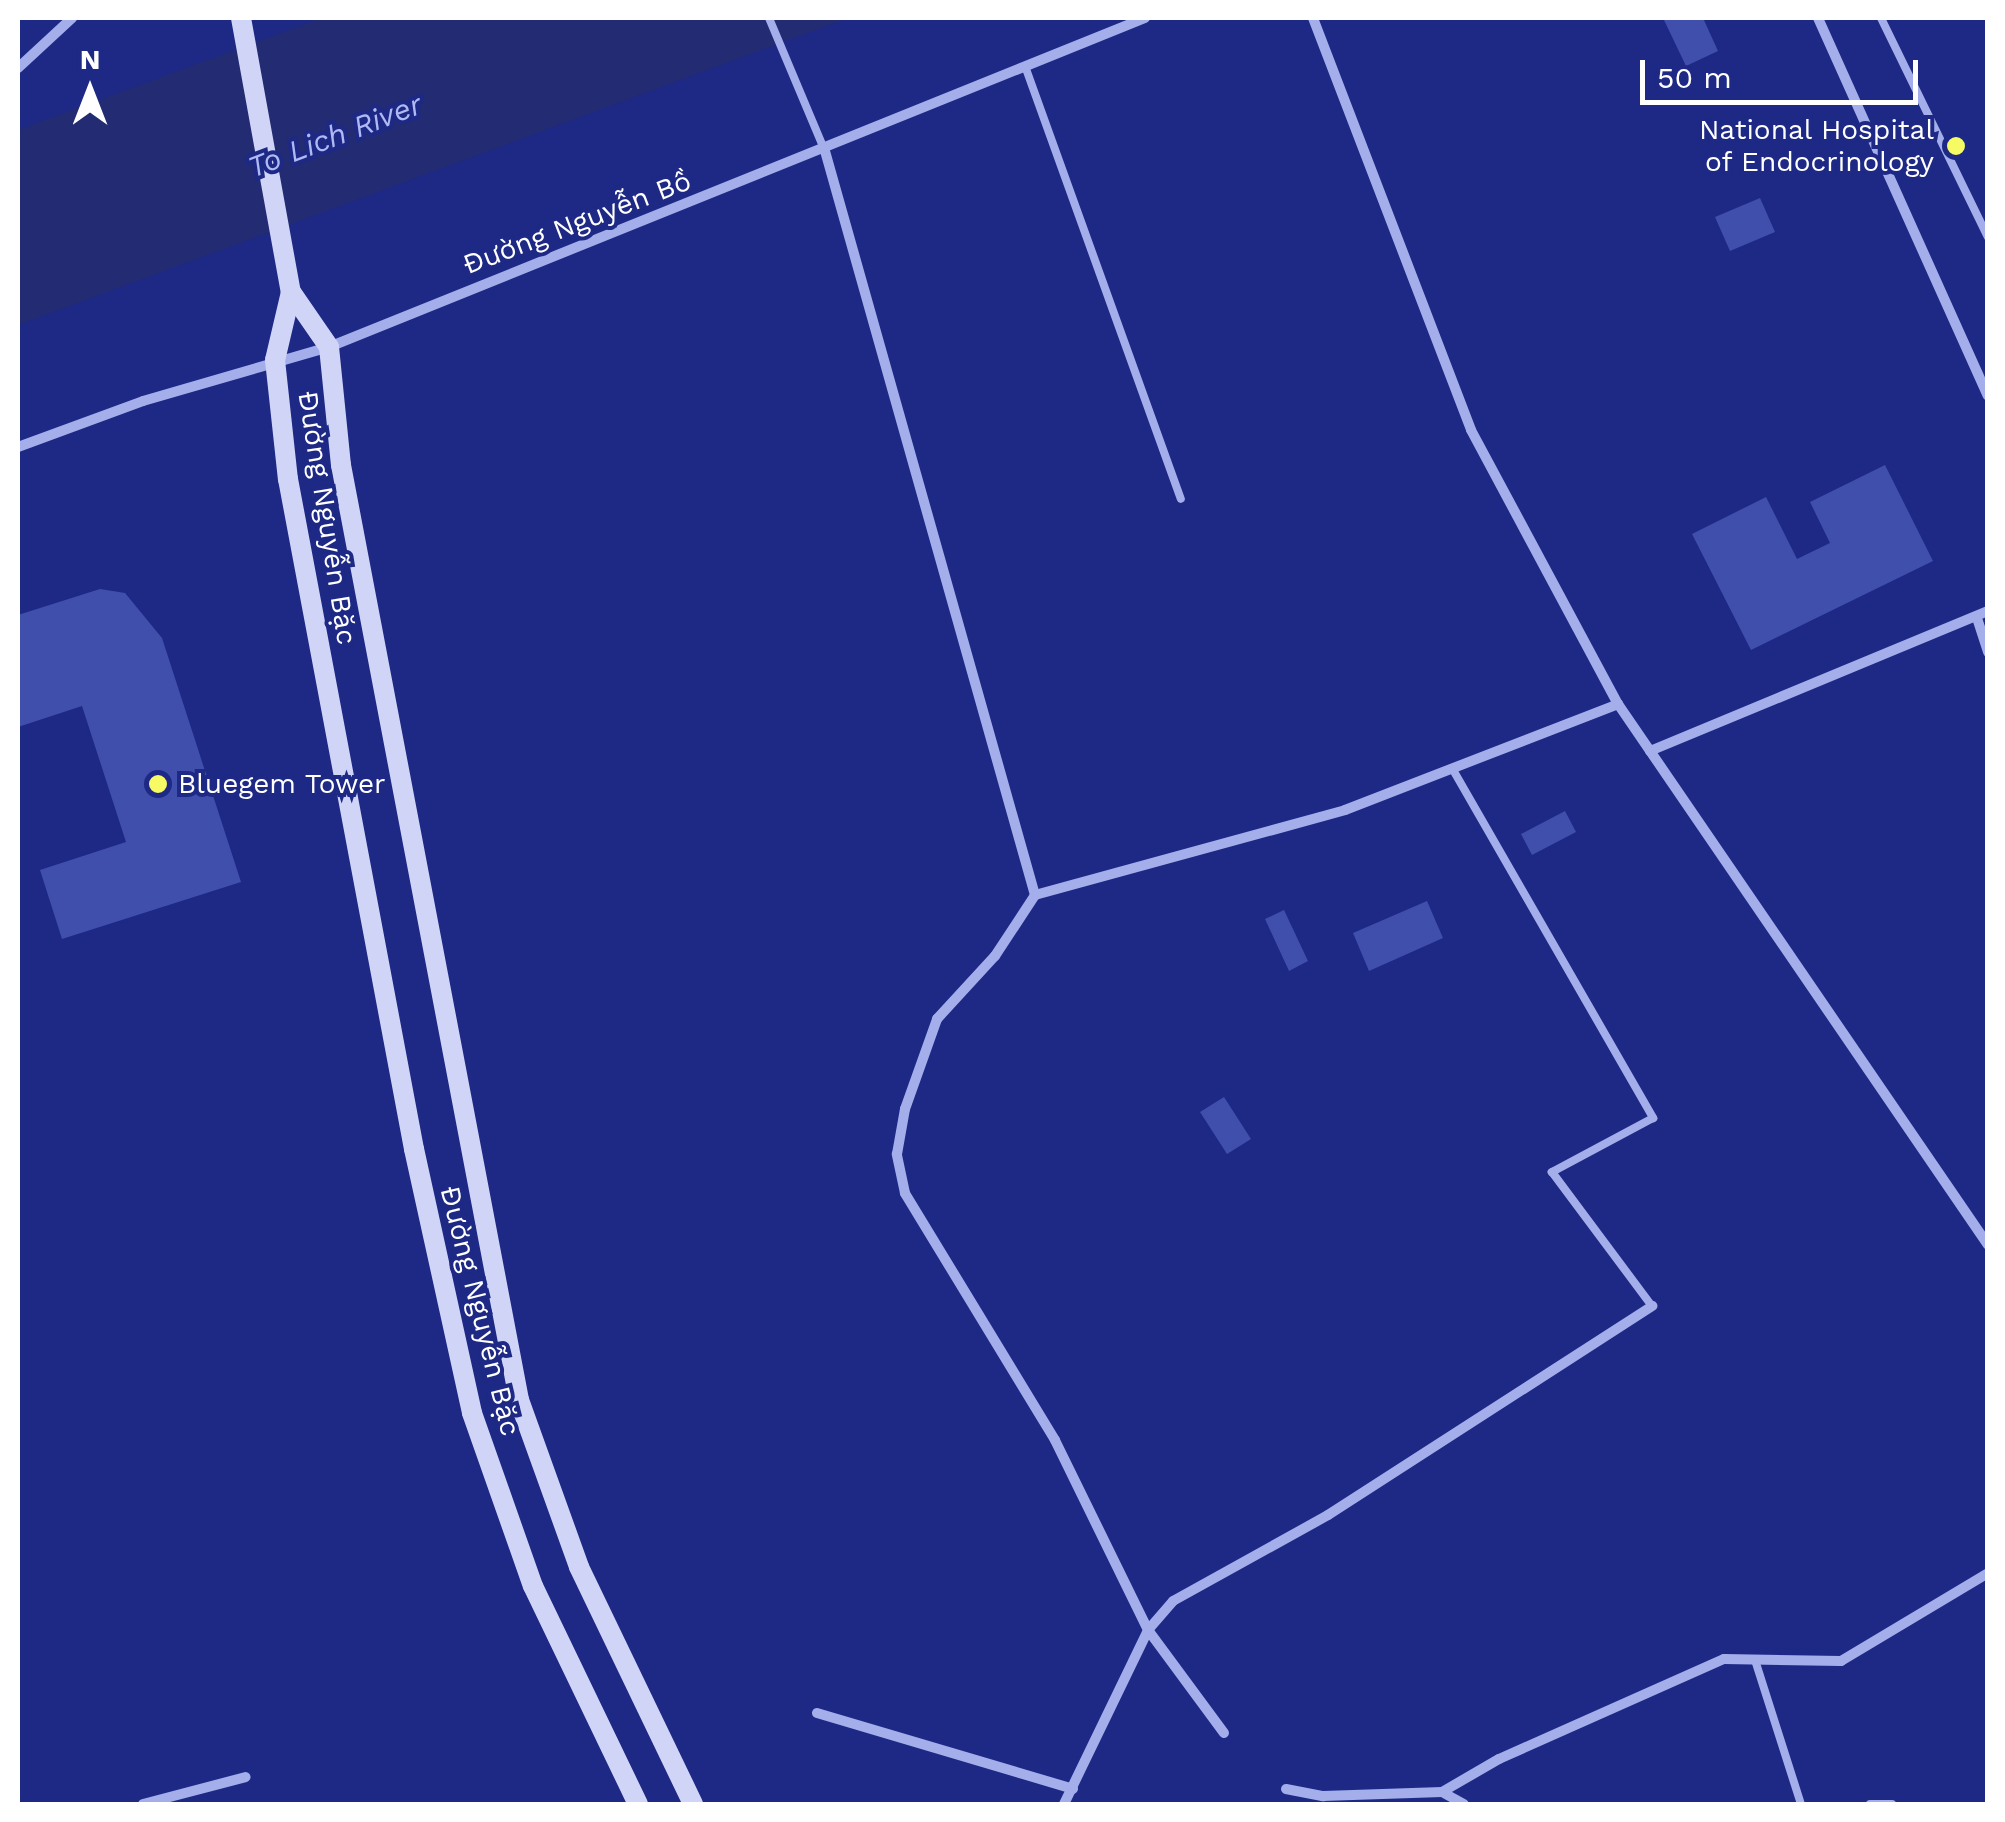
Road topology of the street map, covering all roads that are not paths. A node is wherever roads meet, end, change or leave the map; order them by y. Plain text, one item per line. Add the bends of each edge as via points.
1 (72, 18) edge
2 (768, 18) edge
3 (1145, 18) edge
4 (1313, 18) edge
5 (1818, 18) edge
6 (1882, 18) edge
7 (242, 24) edge
8 (1026, 66) junction
9 (18, 68) edge
10 (825, 151) junction
11 (1988, 236) edge
12 (290, 292) junction
13 (329, 348) junction
14 (275, 360) junction
15 (1984, 380) edge
16 (1988, 396) edge
17 (18, 447) edge
18 (1181, 499) dead end
19 (1988, 611) edge
20 (1976, 618) junction
21 (1988, 652) edge
22 (1618, 704) junction
23 (1650, 752) junction
24 (1452, 768) junction
25 (1035, 895) junction
26 (1988, 1245) edge
27 (1652, 1306) joint
28 (1988, 1573) edge
29 (1148, 1630) junction
30 (1754, 1660) junction
31 (817, 1713) dead end
32 (1224, 1733) dead end
33 (246, 1778) dead end
34 (1072, 1789) junction
35 (1286, 1789) dead end
36 (1442, 1792) junction
37 (144, 1804) edge
38 (638, 1804) edge
39 (693, 1804) edge
40 (1064, 1804) edge
41 (1464, 1804) edge
42 (1801, 1804) edge
43 (1870, 1804) edge
44 (1892, 1804) edge

1 - 9 street
2 - 10 lane
3 - 8 street, Đường Nguyễn Bồ
4 - 22 street via 1471,430
5 - 15 street
6 - 11 lane
7 - 12 main road
8 - 10 street, Đường Nguyễn Bồ
8 - 18 lane
10 - 13 street, Đường Nguyễn Bồ
10 - 25 street
12 - 13 main road, Đường Nguyễn Bặc
12 - 14 main road, Đường Nguyễn Bặc
13 - 14 street, Đường Nguyễn Bồ
13 - 39 main road, Đường Nguyễn Bặc via 340,465 519,1400 579,1568
14 - 17 street, Đường Nguyễn Bồ
14 - 38 main road, Đường Nguyễn Bặc via 291,498 414,1149 472,1412 533,1586
15 - 16 street
19 - 20 street
20 - 21 street
20 - 23 street
22 - 23 street
22 - 24 street
23 - 26 street
24 - 25 street via 1344,810
24 - 27 lane via 1653,1118 1552,1172
25 - 29 street via 995,956 938,1019 905,1109 897,1154 905,1194 928,1239 1055,1440
27 - 29 street via 1328,1516 1173,1601
28 - 30 street via 1842,1661
29 - 32 street
29 - 34 street
30 - 36 street via 1724,1659 1499,1759
30 - 42 lane
31 - 34 street
33 - 37 street
34 - 40 street
35 - 36 street via 1323,1796
36 - 41 street
43 - 44 lane

